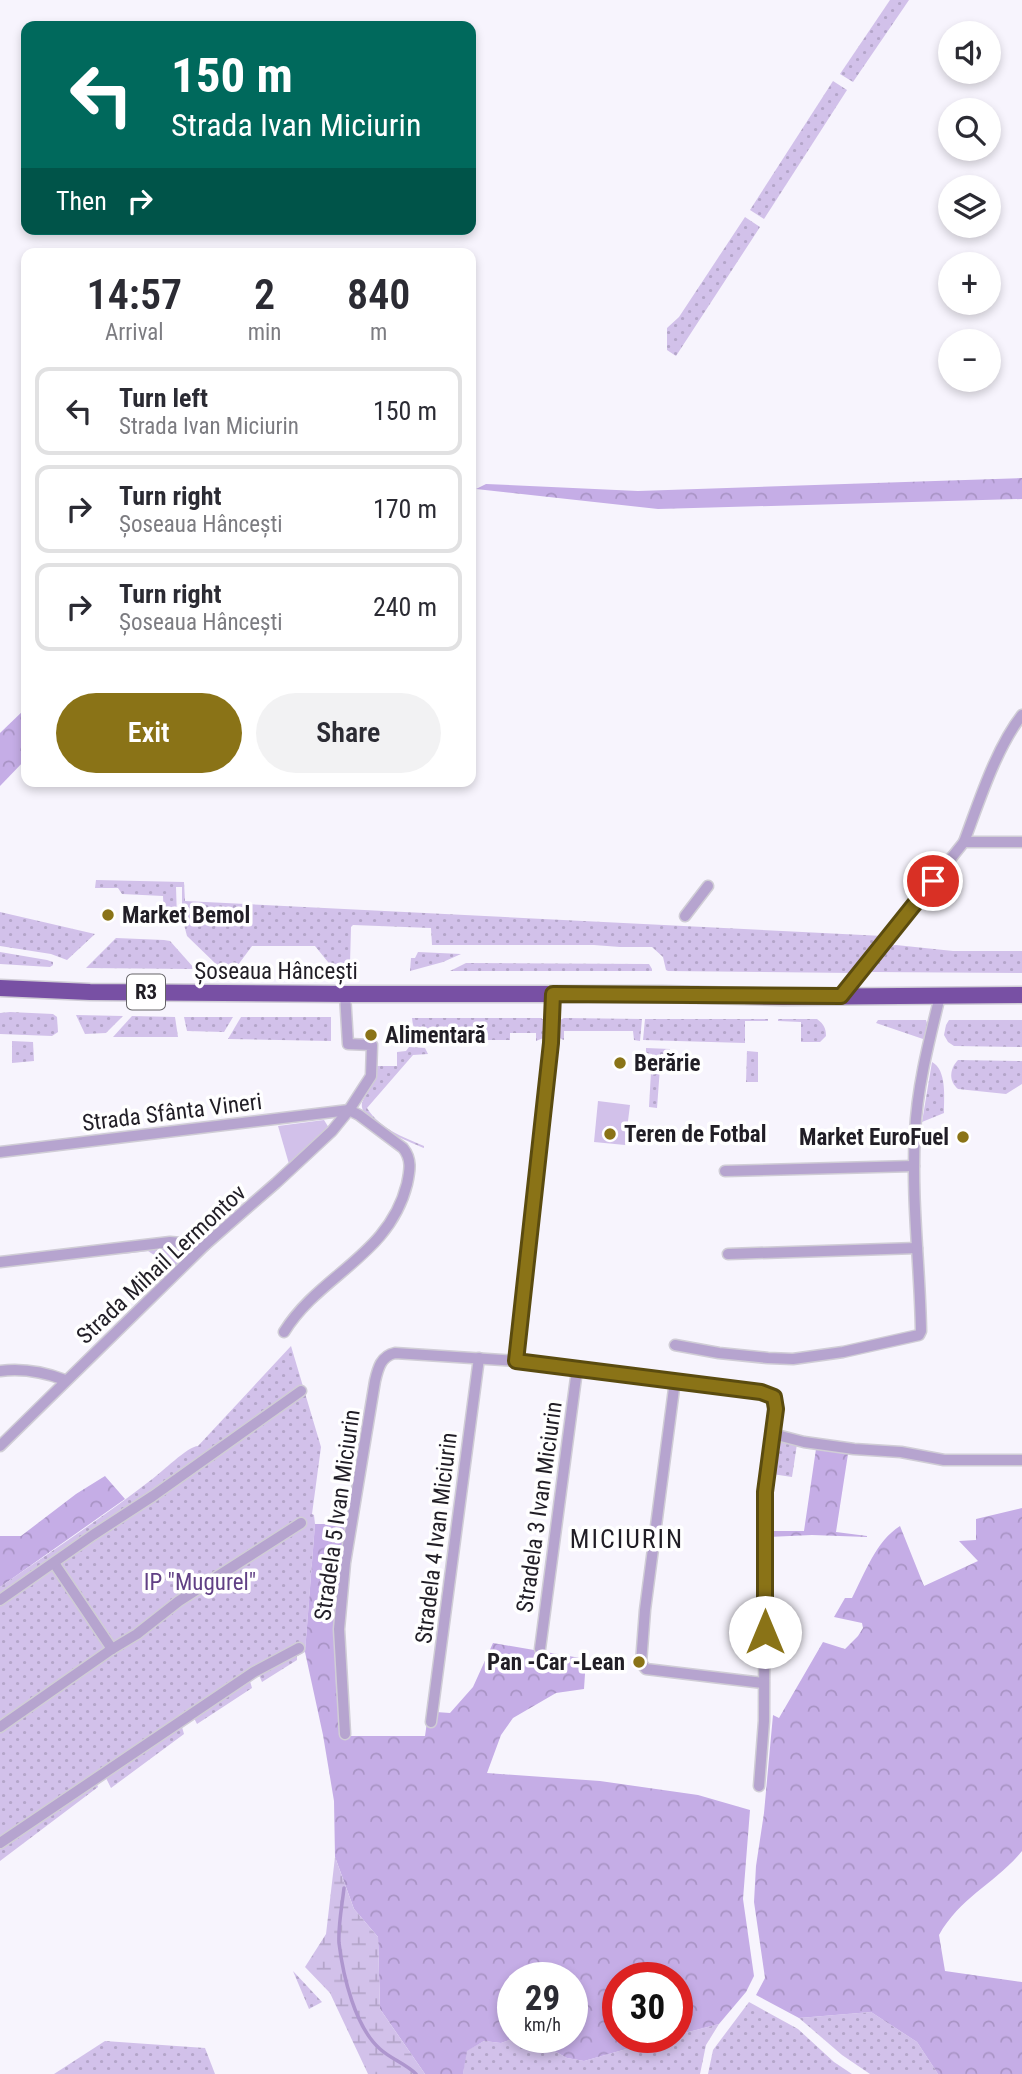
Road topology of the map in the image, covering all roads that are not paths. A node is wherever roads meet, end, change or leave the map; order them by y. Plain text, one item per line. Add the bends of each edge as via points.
1 (1022, 715) edge
2 (964, 842) junction
3 (1022, 842) edge
4 (708, 886) dead end
5 (685, 916) dead end
6 (0, 988) edge
7 (345, 994) junction
8 (553, 994) junction
9 (1022, 995) edge
10 (841, 996) junction
11 (940, 996) junction
12 (349, 1110) junction
13 (0, 1152) edge
14 (914, 1166) junction
15 (725, 1171) dead end
16 (205, 1245) junction
17 (918, 1248) junction
18 (728, 1254) dead end
19 (0, 1262) edge
20 (284, 1332) dead end
21 (675, 1345) dead end
22 (479, 1358) junction
23 (516, 1361) junction
24 (577, 1370) junction
25 (0, 1371) edge
26 (65, 1380) junction
27 (675, 1381) junction
28 (301, 1391) dead end
29 (774, 1434) junction
30 (0, 1446) edge
31 (1022, 1460) edge
32 (301, 1523) dead end
33 (54, 1563) junction
34 (0, 1600) edge
35 (299, 1648) dead end
36 (112, 1649) junction
37 (540, 1649) dead end
38 (764, 1683) junction
39 (431, 1723) dead end
40 (0, 1727) edge
41 (345, 1734) dead end
42 (759, 1786) dead end
43 (0, 1843) edge

1 - 2 street via 991,774
2 - 3 street
2 - 10 street
4 - 5 street
6 - 7 highway, Șoseaua Hâncești / R3
7 - 8 highway, Șoseaua Hâncești / R3
7 - 12 street, Strada Mihail Lermontov via 348,1044 372,1045 371,1076
8 - 10 highway, Șoseaua Hâncești / R3
8 - 23 street
9 - 11 highway, Șoseaua Hâncești / R3
10 - 11 highway, Șoseaua Hâncești / R3
11 - 14 street via 918,1104
12 - 13 street, Strada Sfânta Vineri
12 - 16 street, Strada Mihail Lermontov via 332,1131
12 - 20 street via 403,1148 410,1174 397,1214 375,1242 299,1311
14 - 15 street
14 - 17 street
16 - 19 street via 170,1241
16 - 26 street, Strada Mihail Lermontov
17 - 18 street
17 - 21 street via 919,1335 793,1359
22 - 23 street
22 - 39 street, Stradela 4 Ivan Miciurin
22 - 41 street, Stradela 5 Ivan Miciurin via 395,1353 384,1358 377,1370 345,1563 339,1629
23 - 24 street
24 - 27 street
24 - 37 street, Stradela 3 Ivan Miciurin
25 - 26 street via 25,1370
26 - 30 street, Strada Mihail Lermontov
27 - 29 street via 774,1397
27 - 38 street via 640,1659 646,1669
28 - 33 street
29 - 31 street via 944,1460
29 - 38 street via 765,1492
32 - 36 street
33 - 34 street
33 - 36 street
35 - 43 street via 254,1672
36 - 40 street
38 - 42 street

